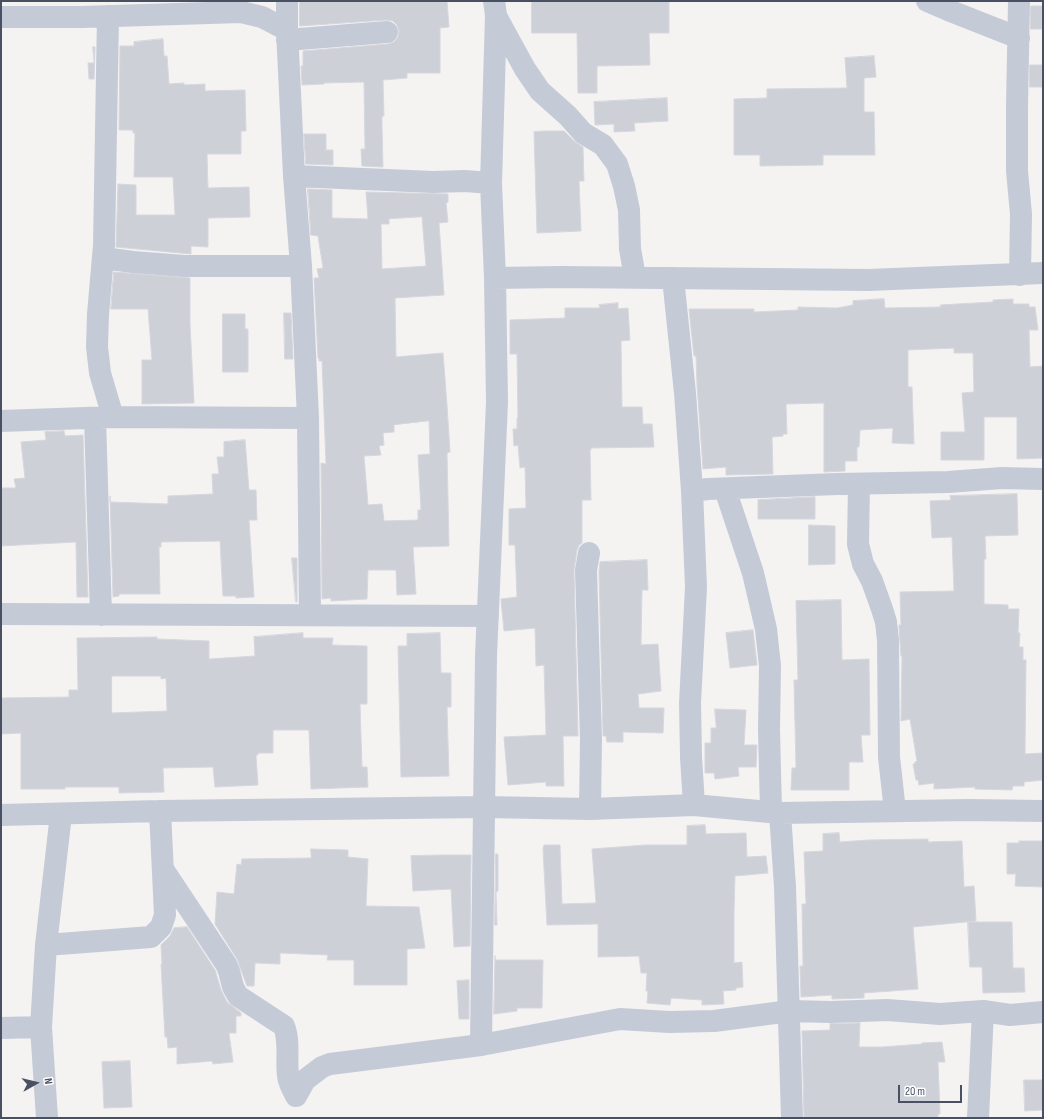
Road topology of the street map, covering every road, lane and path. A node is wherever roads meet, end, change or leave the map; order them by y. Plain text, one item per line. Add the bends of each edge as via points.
1 (287, 1) edge
2 (927, 1) edge
3 (1019, 1) edge
4 (495, 8) edge
5 (82, 9) edge
6 (108, 16) junction
7 (1, 17) edge
8 (387, 32) dead end
9 (287, 35) junction
10 (1019, 38) junction
11 (294, 176) junction
12 (491, 183) junction
13 (103, 258) junction
14 (301, 266) junction
15 (1043, 273) edge
16 (1020, 275) junction
17 (635, 277) junction
18 (495, 278) junction
19 (673, 278) junction
20 (104, 418) junction
21 (308, 418) junction
22 (1, 421) edge
23 (1043, 479) edge
24 (860, 484) junction
25 (725, 489) junction
26 (692, 492) junction
27 (589, 554) dead end
28 (1, 614) edge
29 (310, 614) junction
30 (101, 615) junction
31 (488, 616) junction
32 (694, 805) junction
33 (484, 808) junction
34 (590, 809) junction
35 (160, 811) junction
36 (895, 811) junction
37 (1043, 811) edge
38 (776, 812) junction
39 (61, 814) junction
40 (1, 815) edge
41 (163, 869) junction
42 (46, 945) junction
43 (790, 1011) junction
44 (983, 1011) junction
45 (1043, 1012) edge
46 (41, 1027) junction
47 (1, 1028) edge
48 (481, 1045) junction
49 (47, 1118) edge
50 (792, 1118) edge
51 (978, 1118) edge

1 - 9 street
2 - 10 street
3 - 10 street
4 - 12 street
4 - 17 street via 525,69 540,91 583,133 603,145 617,164 629,210 630,249
5 - 6 street
5 - 7 street
6 - 9 street via 241,12 262,17
6 - 13 street
8 - 9 street
9 - 11 street
10 - 16 street via 1017,163 1021,214
11 - 12 street
11 - 14 street
12 - 18 street
13 - 14 street via 184,266
13 - 20 street via 98,347
14 - 21 street
15 - 16 street
16 - 19 street via 868,280
17 - 18 street
17 - 19 street
18 - 31 street via 497,402
19 - 26 street
20 - 21 street
20 - 22 street
20 - 30 street
21 - 29 street
23 - 24 street via 1002,478
24 - 25 street
24 - 36 street via 858,544 863,564 886,622 888,640 889,757
25 - 26 street
25 - 38 street via 753,572 766,629 770,666 769,728
26 - 32 street via 696,587 690,703
27 - 34 street via 586,570
28 - 30 street
29 - 30 street
29 - 31 street
31 - 33 street
32 - 34 street
32 - 38 street
33 - 34 street
33 - 35 street
33 - 48 street
35 - 39 street
35 - 41 street
36 - 37 street
36 - 38 street
38 - 43 street via 786,887
39 - 40 street
39 - 42 street
41 - 42 street via 166,915 161,927 151,937
41 - 48 street via 226,964 238,996 284,1026 288,1077 296,1096 305,1080 322,1066
42 - 46 street
43 - 44 street via 887,1010 940,1014
43 - 48 street via 714,1021 620,1019
43 - 50 street
44 - 45 street via 1010,1015
44 - 51 street
46 - 47 street
46 - 49 street

